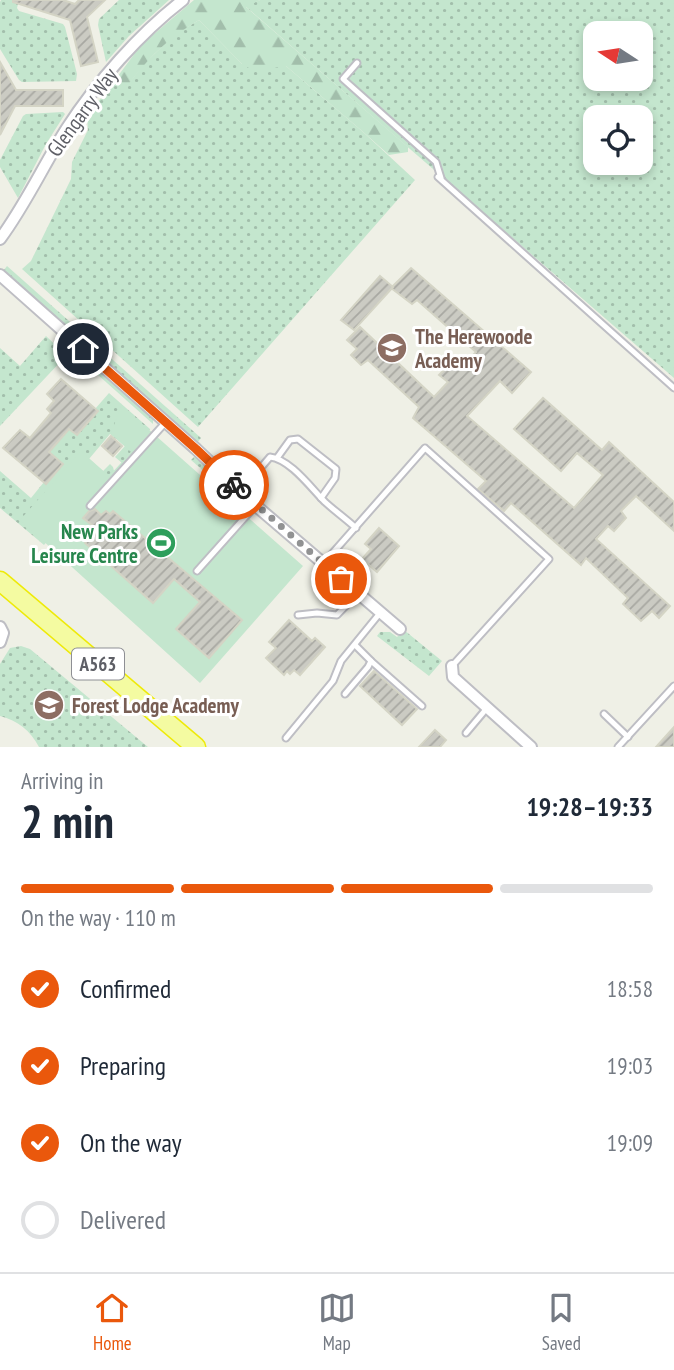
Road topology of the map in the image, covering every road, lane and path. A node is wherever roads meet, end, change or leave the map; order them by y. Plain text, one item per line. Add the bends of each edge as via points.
1 (183, 0) edge
2 (358, 63) dead end
3 (0, 239) edge
4 (0, 275) edge
5 (674, 388) edge
6 (165, 423) junction
7 (278, 458) junction
8 (241, 492) junction
9 (321, 498) junction
10 (255, 505) junction
11 (90, 506) dead end
12 (356, 527) junction
13 (324, 564) junction
14 (197, 571) dead end
15 (0, 581) edge
16 (358, 593) junction
17 (380, 613) junction
18 (299, 614) dead end
19 (0, 627) edge
20 (400, 629) dead end
21 (0, 642) edge
22 (355, 645) junction
23 (371, 661) junction
24 (452, 666) joint
25 (674, 686) edge
26 (345, 694) dead end
27 (422, 706) dead end
28 (487, 708) junction
29 (604, 714) dead end
30 (466, 733) dead end
31 (628, 737) junction
32 (286, 738) dead end
33 (197, 747) edge
34 (531, 747) edge
35 (618, 747) edge

1 - 3 street, Glengarry Way via 147,30 93,93
2 - 5 lane via 343,79 436,162 440,179
4 - 6 street
6 - 8 street
6 - 11 lane
7 - 8 lane via 270,457
7 - 9 lane
7 - 9 lane via 290,440 298,439 336,469
8 - 10 street
9 - 12 lane
10 - 13 street
10 - 14 lane
12 - 13 lane
12 - 24 lane via 425,448 549,559
13 - 16 street
15 - 33 highway, A563
16 - 17 street
16 - 18 lane via 337,615
17 - 20 street
17 - 22 lane
19 - 21 street
22 - 23 lane
22 - 32 lane via 341,661 333,681
23 - 26 lane
23 - 27 lane
24 - 28 street via 453,677
25 - 31 lane
28 - 30 lane
28 - 34 street
29 - 31 lane
31 - 35 lane

